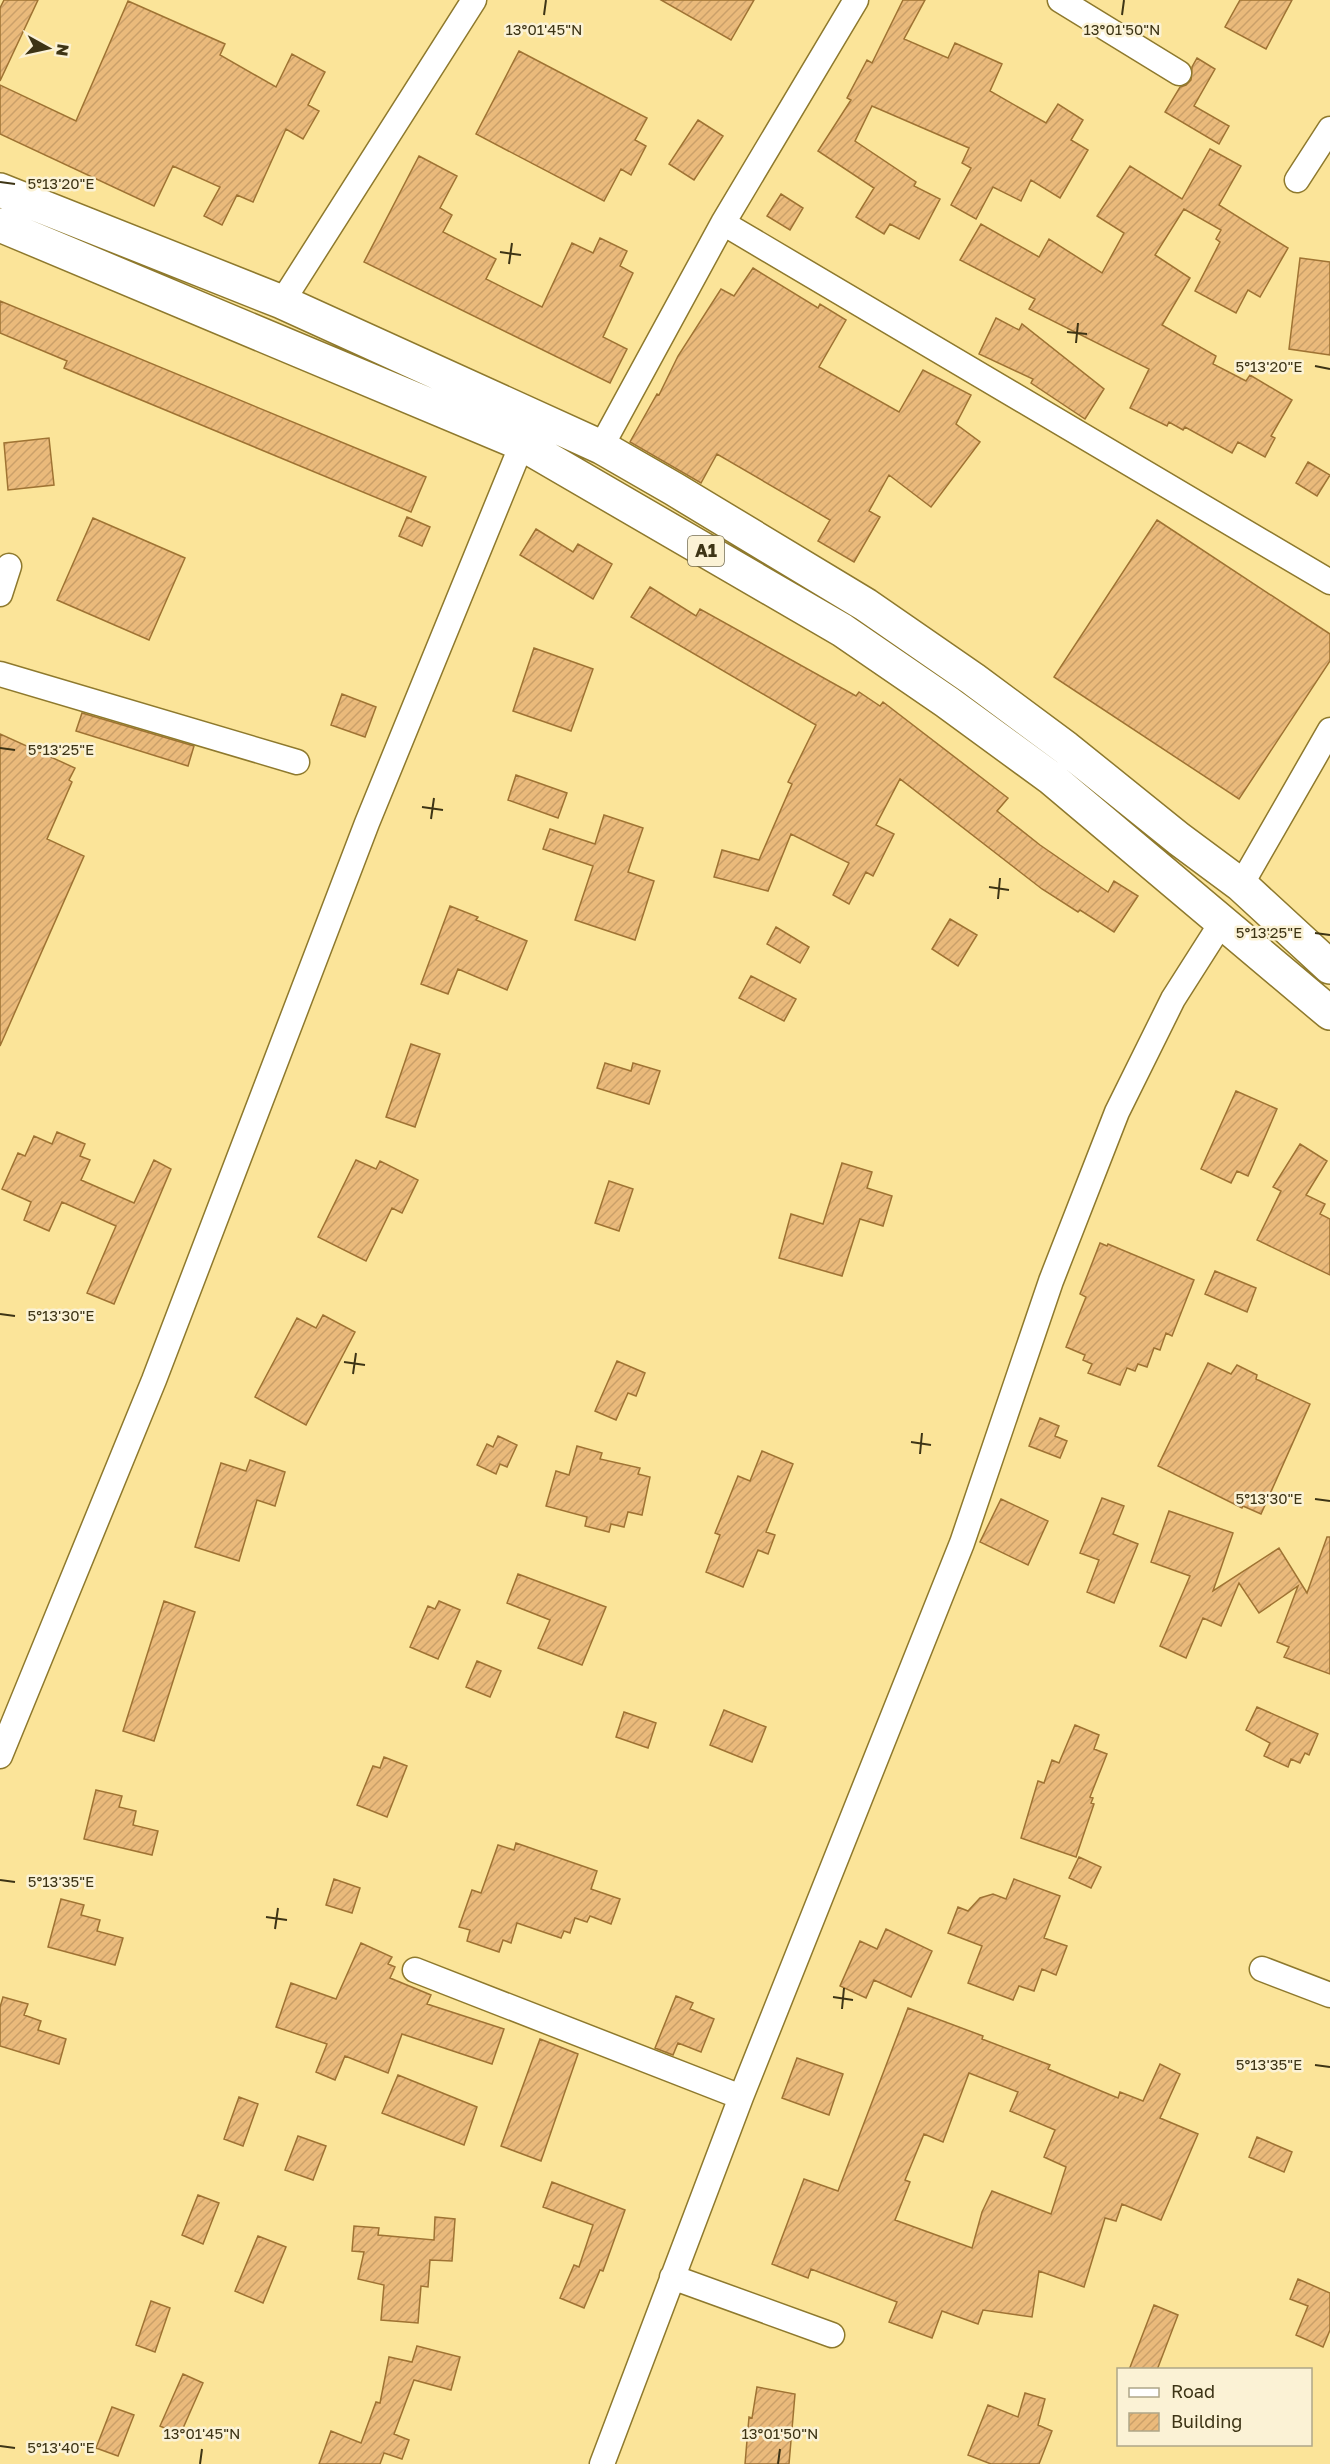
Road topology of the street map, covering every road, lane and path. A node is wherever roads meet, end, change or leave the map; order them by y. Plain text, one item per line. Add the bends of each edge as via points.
1 (474, 0) edge
2 (856, 0) edge
3 (1060, 0) edge
4 (1179, 73) dead end
5 (1330, 129) edge
6 (1298, 180) dead end
7 (0, 190) edge
8 (723, 223) junction
9 (0, 225) edge
10 (282, 302) junction
11 (522, 444) junction
12 (601, 447) junction
13 (9, 566) dead end
14 (1330, 582) edge
15 (0, 594) edge
16 (0, 674) edge
17 (1330, 730) edge
18 (297, 762) dead end
19 (1241, 885) junction
20 (1222, 921) junction
21 (1330, 967) edge
22 (1330, 1013) edge
23 (0, 1756) edge
24 (1262, 1969) dead end
25 (415, 1970) dead end
26 (1330, 1995) edge
27 (741, 2097) junction
28 (672, 2277) junction
29 (832, 2335) dead end
30 (602, 2464) edge

1 - 10 street
2 - 8 street
3 - 4 street
5 - 6 street
7 - 10 highway, A1
8 - 12 street
8 - 14 street
9 - 11 highway, A1
10 - 12 highway, A1
11 - 20 highway, A1 via 842,630 1051,778
11 - 23 street via 367,823 153,1380
12 - 19 highway, A1 via 764,542 973,679
13 - 15 street
16 - 18 street
17 - 19 street
19 - 21 highway, A1
20 - 22 highway, A1
20 - 27 street via 1173,999 1117,1112 1051,1281 962,1543
24 - 26 street
25 - 27 street
27 - 28 street
28 - 29 street
28 - 30 street

